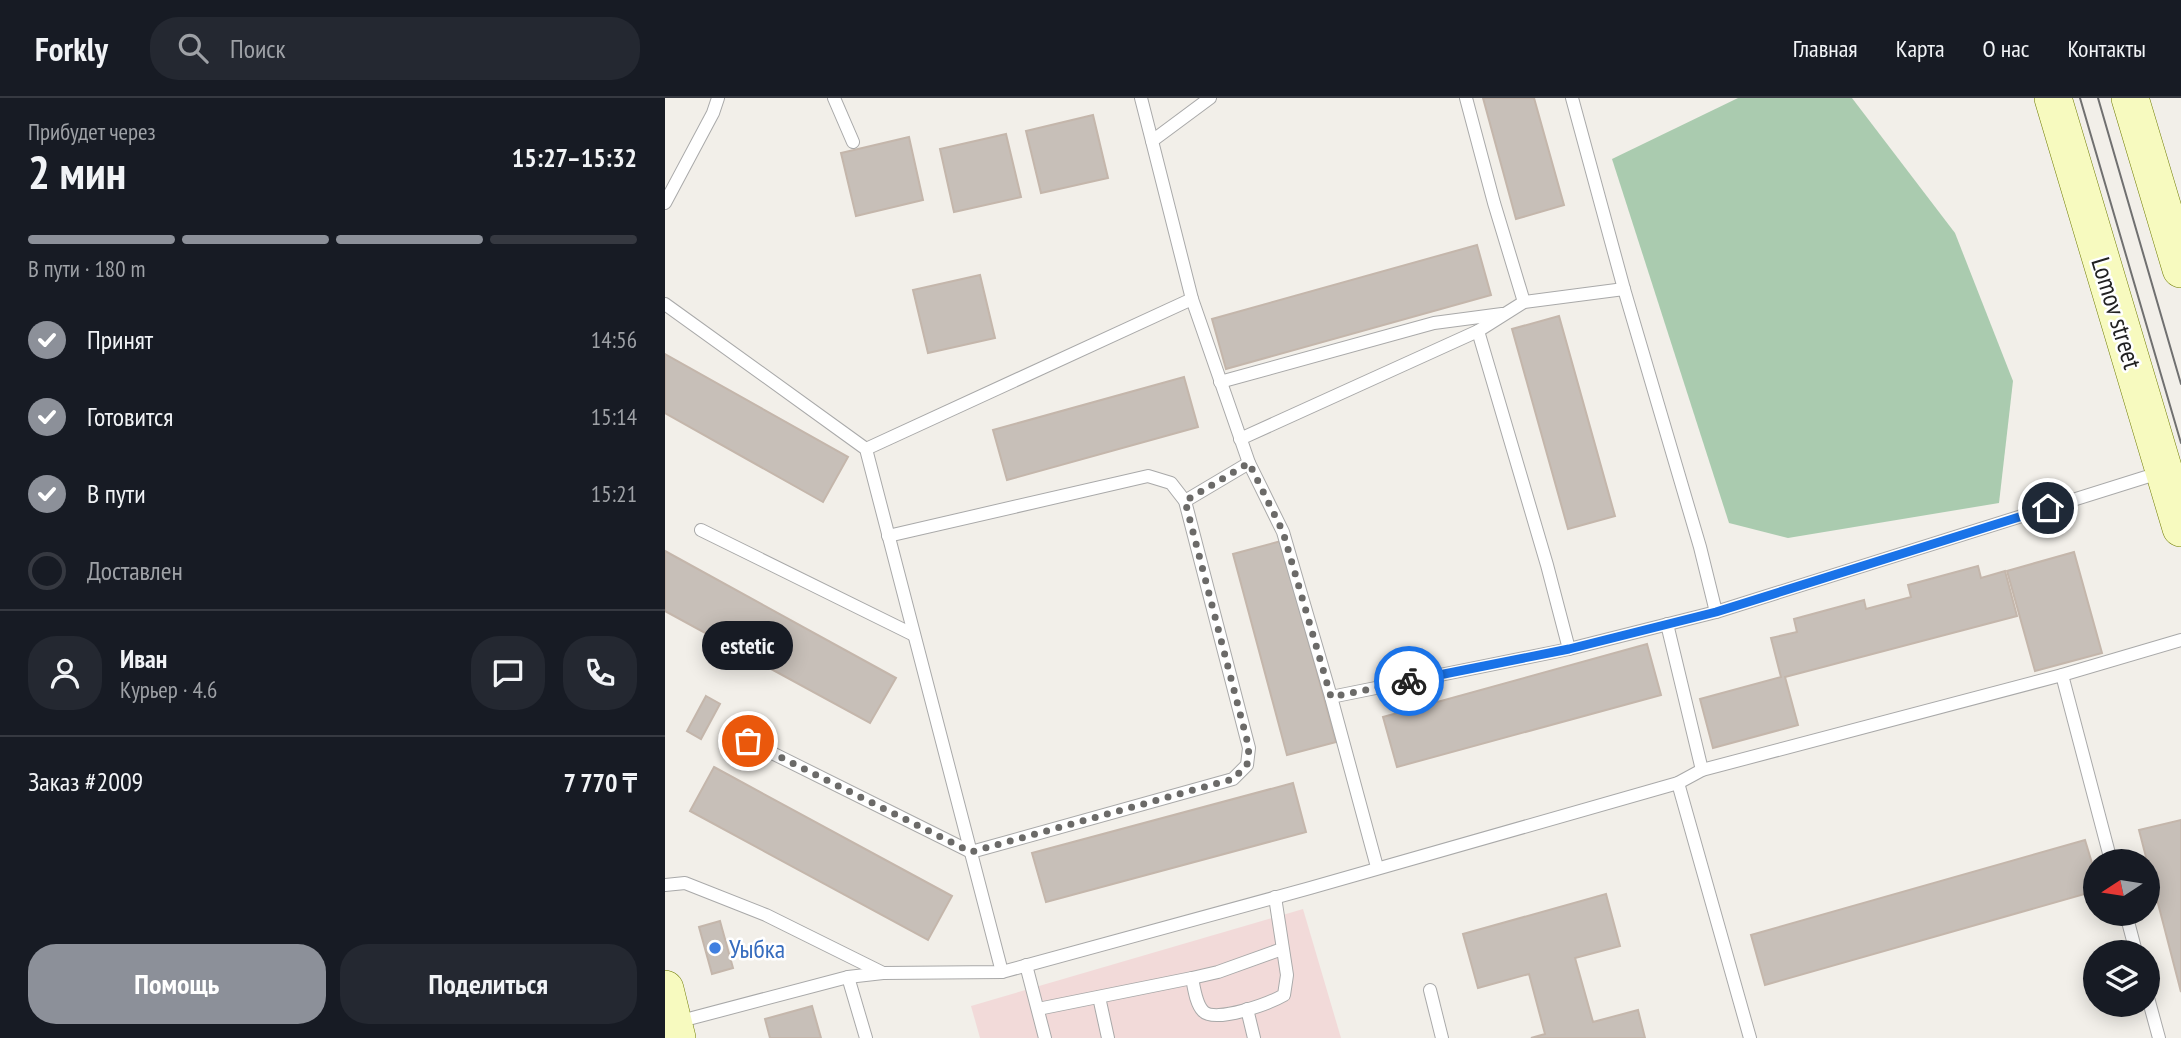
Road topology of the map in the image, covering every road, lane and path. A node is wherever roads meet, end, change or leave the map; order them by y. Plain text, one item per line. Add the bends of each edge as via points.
1 (717, 98) edge
2 (834, 98) edge
3 (1141, 98) edge
4 (1210, 98) edge
5 (1466, 98) edge
6 (1572, 98) edge
7 (2053, 98) edge
8 (2130, 98) edge
9 (1152, 141) junction
10 (853, 142) dead end
11 (665, 203) edge
12 (2181, 269) edge
13 (1625, 289) junction
14 (1192, 299) junction
15 (1524, 302) junction
16 (665, 304) edge
17 (1506, 314) junction
18 (1478, 331) junction
19 (1220, 382) junction
20 (1240, 439) junction
21 (866, 449) junction
22 (1249, 463) junction
23 (2164, 471) junction
24 (1185, 501) junction
25 (2181, 528) edge
26 (701, 530) dead end
27 (888, 536) junction
28 (1716, 612) junction
29 (1667, 624) junction
30 (914, 635) junction
31 (2181, 640) edge
32 (1569, 649) junction
33 (2061, 675) junction
34 (1331, 697) junction
35 (748, 741) dead end
36 (1702, 770) junction
37 (1678, 783) junction
38 (2109, 849) edge
39 (971, 852) junction
40 (1377, 867) junction
41 (665, 885) edge
42 (1275, 897) junction
43 (1282, 949) junction
44 (1026, 965) junction
45 (1002, 972) junction
46 (883, 973) junction
47 (848, 977) junction
48 (1192, 978) junction
49 (1430, 990) dead end
50 (1099, 997) junction
51 (1038, 1009) junction
52 (1247, 1009) junction
53 (672, 1017) edge
54 (2153, 1017) edge
55 (866, 1038) edge
56 (1045, 1038) edge
57 (1108, 1038) edge
58 (1254, 1038) edge
59 (1442, 1038) edge
60 (1750, 1038) edge
61 (2159, 1038) edge

1 - 11 lane
2 - 10 lane
3 - 9 lane
4 - 9 lane
5 - 15 lane
6 - 13 lane
7 - 23 main road, Lomov street
8 - 12 main road
9 - 14 lane
13 - 15 lane
13 - 28 lane
14 - 19 lane
14 - 21 lane
15 - 17 lane
16 - 21 lane
17 - 18 lane
17 - 19 lane via 1433,323
18 - 20 lane
18 - 32 lane
19 - 20 lane
20 - 22 lane
21 - 27 lane
22 - 24 lane
22 - 34 lane via 1283,532
23 - 25 main road, Lomov street
23 - 28 lane
24 - 27 lane via 1171,482 1148,476
24 - 39 lane via 1249,748 1247,765 1233,779
26 - 30 lane
27 - 30 lane
28 - 29 lane
29 - 32 lane
29 - 36 lane
30 - 39 lane
31 - 33 lane
32 - 34 lane
33 - 36 lane
33 - 38 lane
34 - 40 lane
35 - 39 lane
36 - 37 lane
37 - 40 lane
37 - 60 lane
39 - 45 lane
40 - 42 lane
41 - 46 lane via 685,883 766,915
42 - 43 lane
42 - 44 lane
43 - 48 lane
43 - 52 lane via 1287,975 1284,995
44 - 45 lane
44 - 51 lane
45 - 46 lane
46 - 47 lane
47 - 53 lane
47 - 55 lane
48 - 50 lane
48 - 52 lane via 1203,1012 1211,1015
49 - 59 lane
50 - 51 lane
50 - 57 lane
51 - 56 lane
52 - 58 lane
54 - 61 lane

